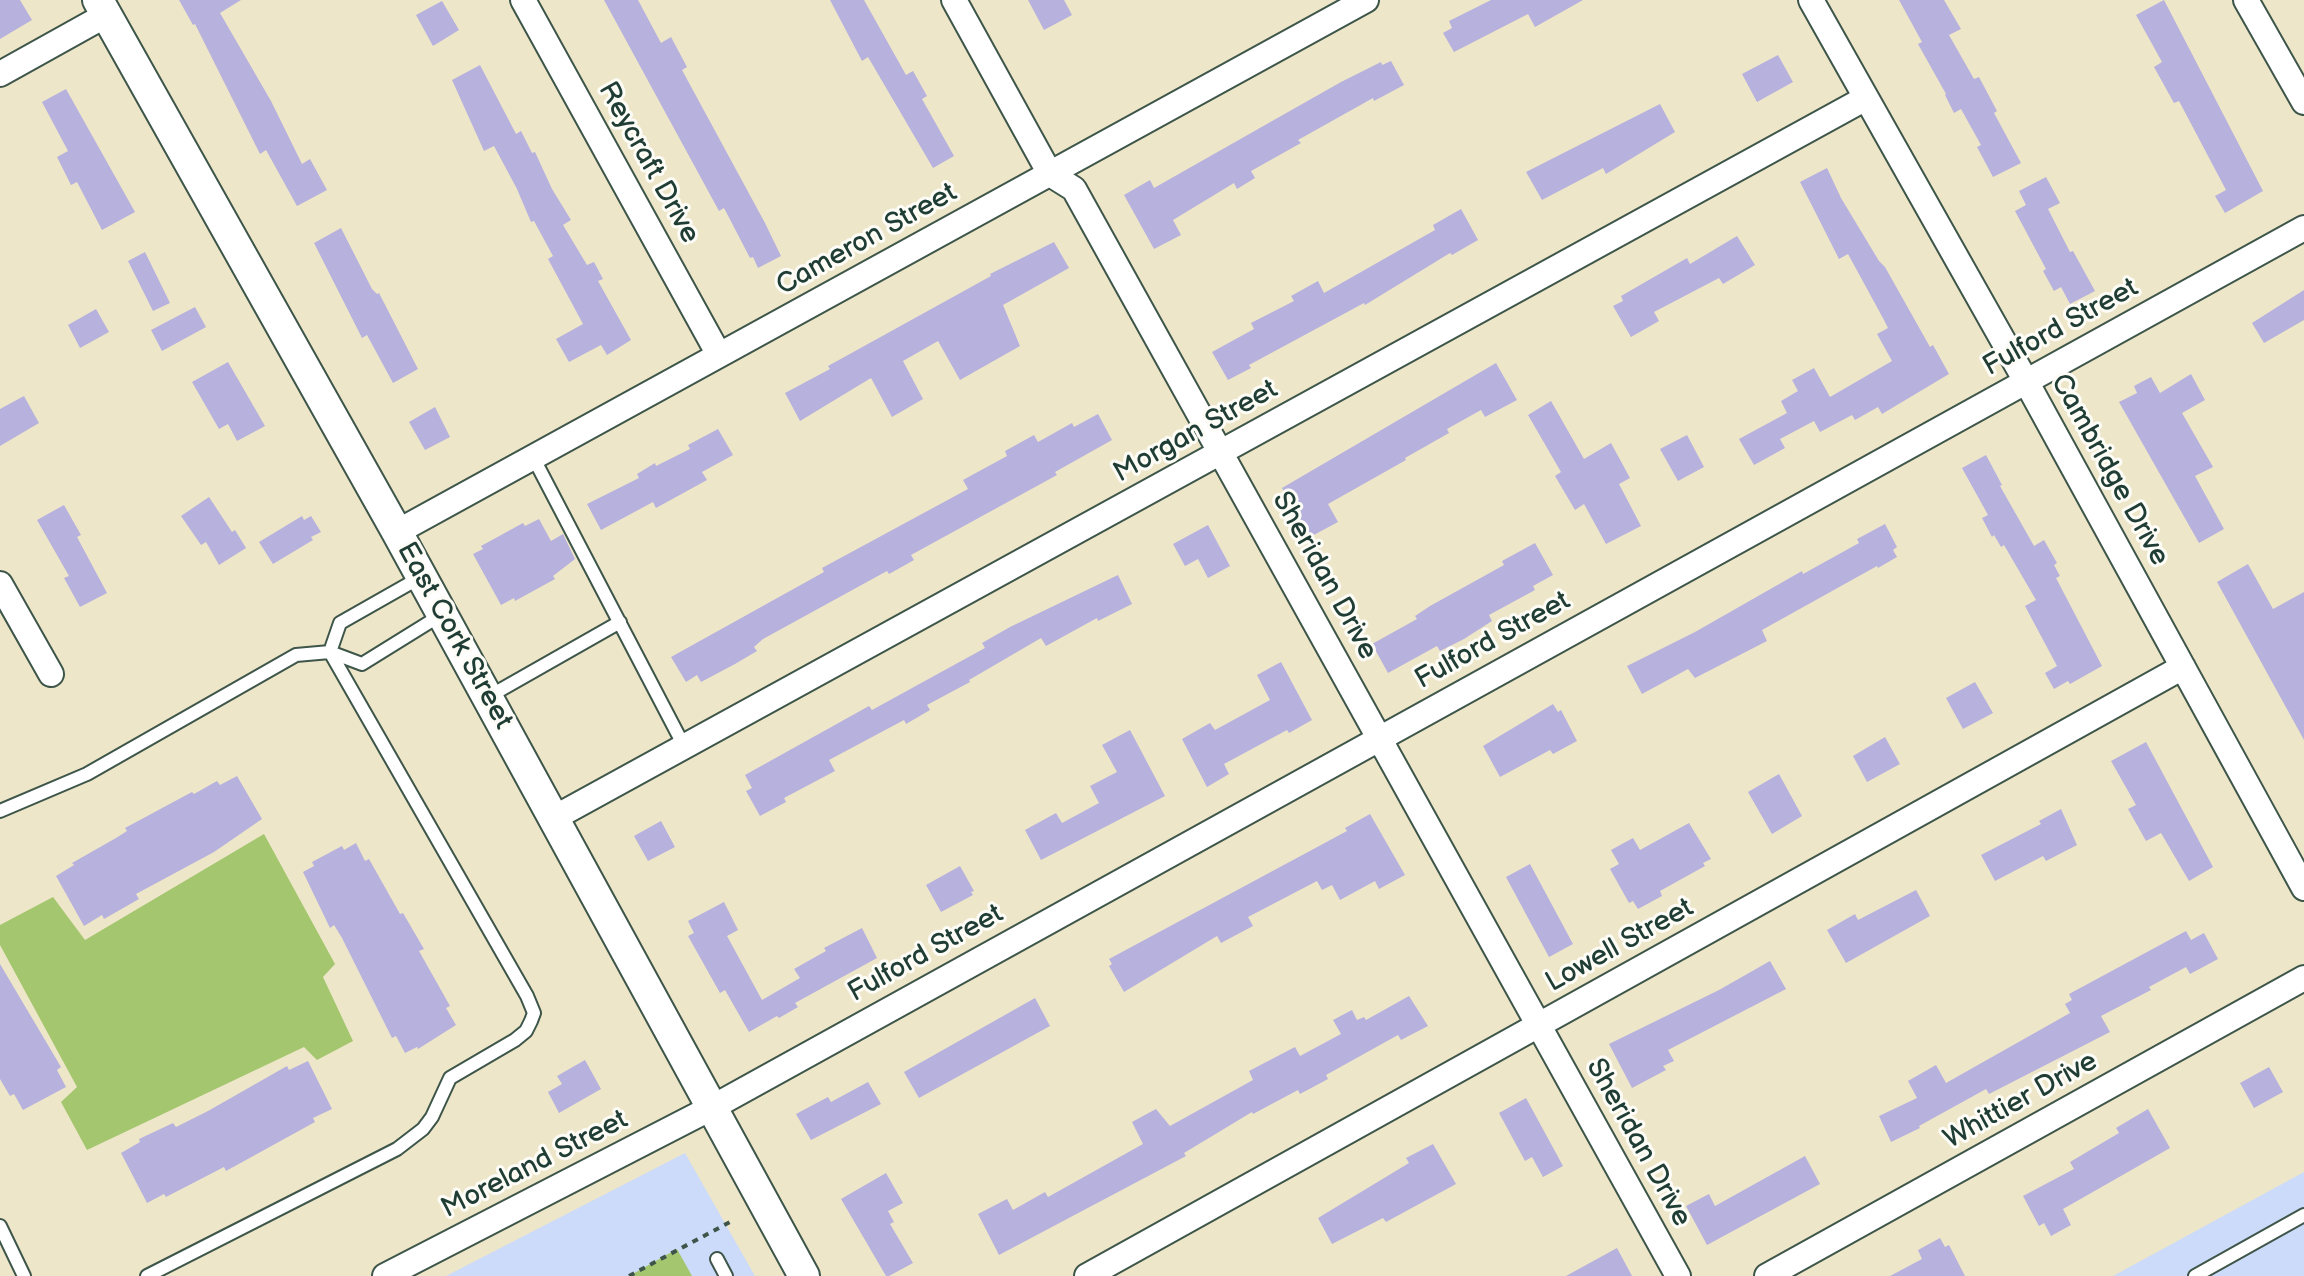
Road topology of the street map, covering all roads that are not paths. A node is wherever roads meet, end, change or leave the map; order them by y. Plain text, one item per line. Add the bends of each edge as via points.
1 (523, 0) edge
2 (954, 0) edge
3 (1366, 0) edge
4 (1811, 0) edge
5 (2246, 0) edge
6 (102, 8) edge
7 (0, 74) edge
8 (1866, 98) junction
9 (2304, 102) edge
10 (1050, 174) junction
11 (2304, 228) edge
12 (719, 355) junction
13 (2027, 383) junction
14 (1221, 453) junction
15 (533, 457) junction
16 (397, 532) junction
17 (421, 577) junction
18 (0, 584) edge
19 (441, 615) junction
20 (620, 622) junction
21 (330, 652) junction
22 (2183, 667) junction
23 (51, 674) dead end
24 (488, 697) junction
25 (1380, 738) junction
26 (684, 746) junction
27 (0, 811) edge
28 (554, 818) junction
29 (2304, 888) edge
30 (2304, 978) edge
31 (1539, 1025) junction
32 (713, 1107) junction
33 (2304, 1215) edge
34 (0, 1226) edge
35 (717, 1259) dead end
36 (24, 1276) edge
37 (147, 1276) edge
38 (385, 1276) edge
39 (726, 1276) edge
40 (804, 1276) edge
41 (1087, 1276) edge
42 (1678, 1276) edge
43 (1767, 1276) edge
44 (2195, 1276) edge

1 - 12 street, Reycraft Drive
2 - 10 street, Sheridan Drive
3 - 10 street, Cameron Street
4 - 8 street, Cambridge Drive
5 - 9 street
6 - 7 street
6 - 16 street, East Cork Street
8 - 13 street, Cambridge Drive
8 - 14 street, Morgan Street
10 - 12 street, Cameron Street
10 - 14 street, Sheridan Drive via 1074,189
11 - 13 street, Fulford Street
12 - 15 street, Cameron Street
13 - 22 street, Cambridge Drive
13 - 25 street, Fulford Street
14 - 25 street, Sheridan Drive
14 - 26 street, Morgan Street
15 - 16 street, Cameron Street
15 - 20 lane
16 - 17 street, East Cork Street
17 - 19 street, East Cork Street
17 - 21 lane via 340,623
18 - 23 street
19 - 21 lane via 362,664
19 - 24 street, East Cork Street
20 - 24 lane
20 - 26 lane
21 - 27 lane via 296,655 87,774
21 - 37 lane via 534,1013 515,1040 450,1078 432,1117 397,1149
22 - 29 street, Cambridge Drive
22 - 31 street, Lowell Street
24 - 28 street, East Cork Street
25 - 31 street, Sheridan Drive
25 - 32 street, Fulford Street
26 - 28 street, Morgan Street
28 - 32 street, East Cork Street
30 - 43 street, Whittier Drive
31 - 41 street, Lowell Street
31 - 42 street, Sheridan Drive
32 - 38 street, Moreland Street
32 - 40 street, East Cork Street
33 - 44 lane
34 - 36 lane
35 - 39 lane

